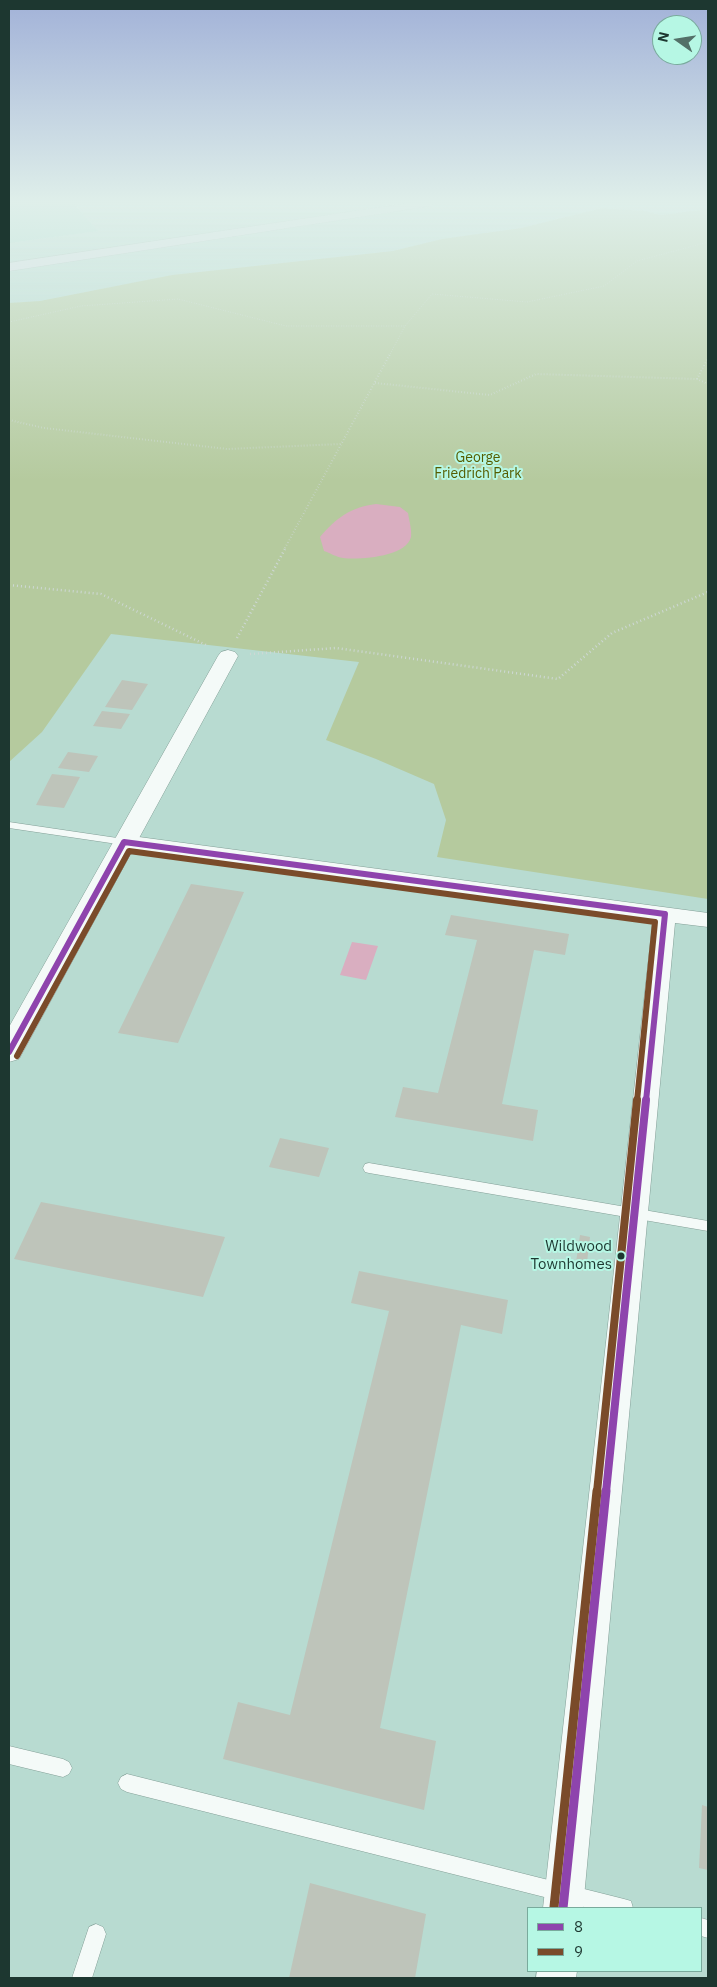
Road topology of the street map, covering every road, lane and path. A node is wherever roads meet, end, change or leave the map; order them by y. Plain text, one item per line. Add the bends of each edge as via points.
1 (431, 296) edge
2 (453, 296) edge
3 (557, 296) edge
4 (9, 322) edge
5 (405, 326) junction
6 (708, 358) edge
7 (697, 379) junction
8 (375, 383) junction
9 (708, 384) edge
10 (9, 420) edge
11 (342, 444) junction
12 (9, 585) edge
13 (708, 592) edge
14 (228, 656) junction
15 (9, 824) edge
16 (124, 842) junction
17 (665, 914) junction
18 (708, 920) edge
19 (9, 1052) edge
20 (369, 1168) dead end
21 (634, 1214) junction
22 (708, 1226) edge
23 (9, 1755) edge
24 (63, 1768) dead end
25 (127, 1784) dead end
26 (564, 1901) edge
27 (615, 1907) edge
28 (96, 1934) dead end
29 (82, 1978) edge

1 - 5 path
2 - 3 path via 527,302
4 - 5 path via 82,306 178,299 286,326
5 - 8 path
6 - 7 path
7 - 8 path via 536,374 490,395
7 - 9 path
8 - 11 path
10 - 11 path via 44,428 228,449
11 - 14 path
12 - 14 path via 101,594
13 - 14 path via 612,633 558,679 336,648
14 - 16 street
15 - 16 lane
16 - 17 street
16 - 19 street
17 - 18 street
17 - 21 street
20 - 21 lane
21 - 22 lane
21 - 26 street
23 - 24 lane
25 - 26 lane
26 - 27 lane
28 - 29 lane

